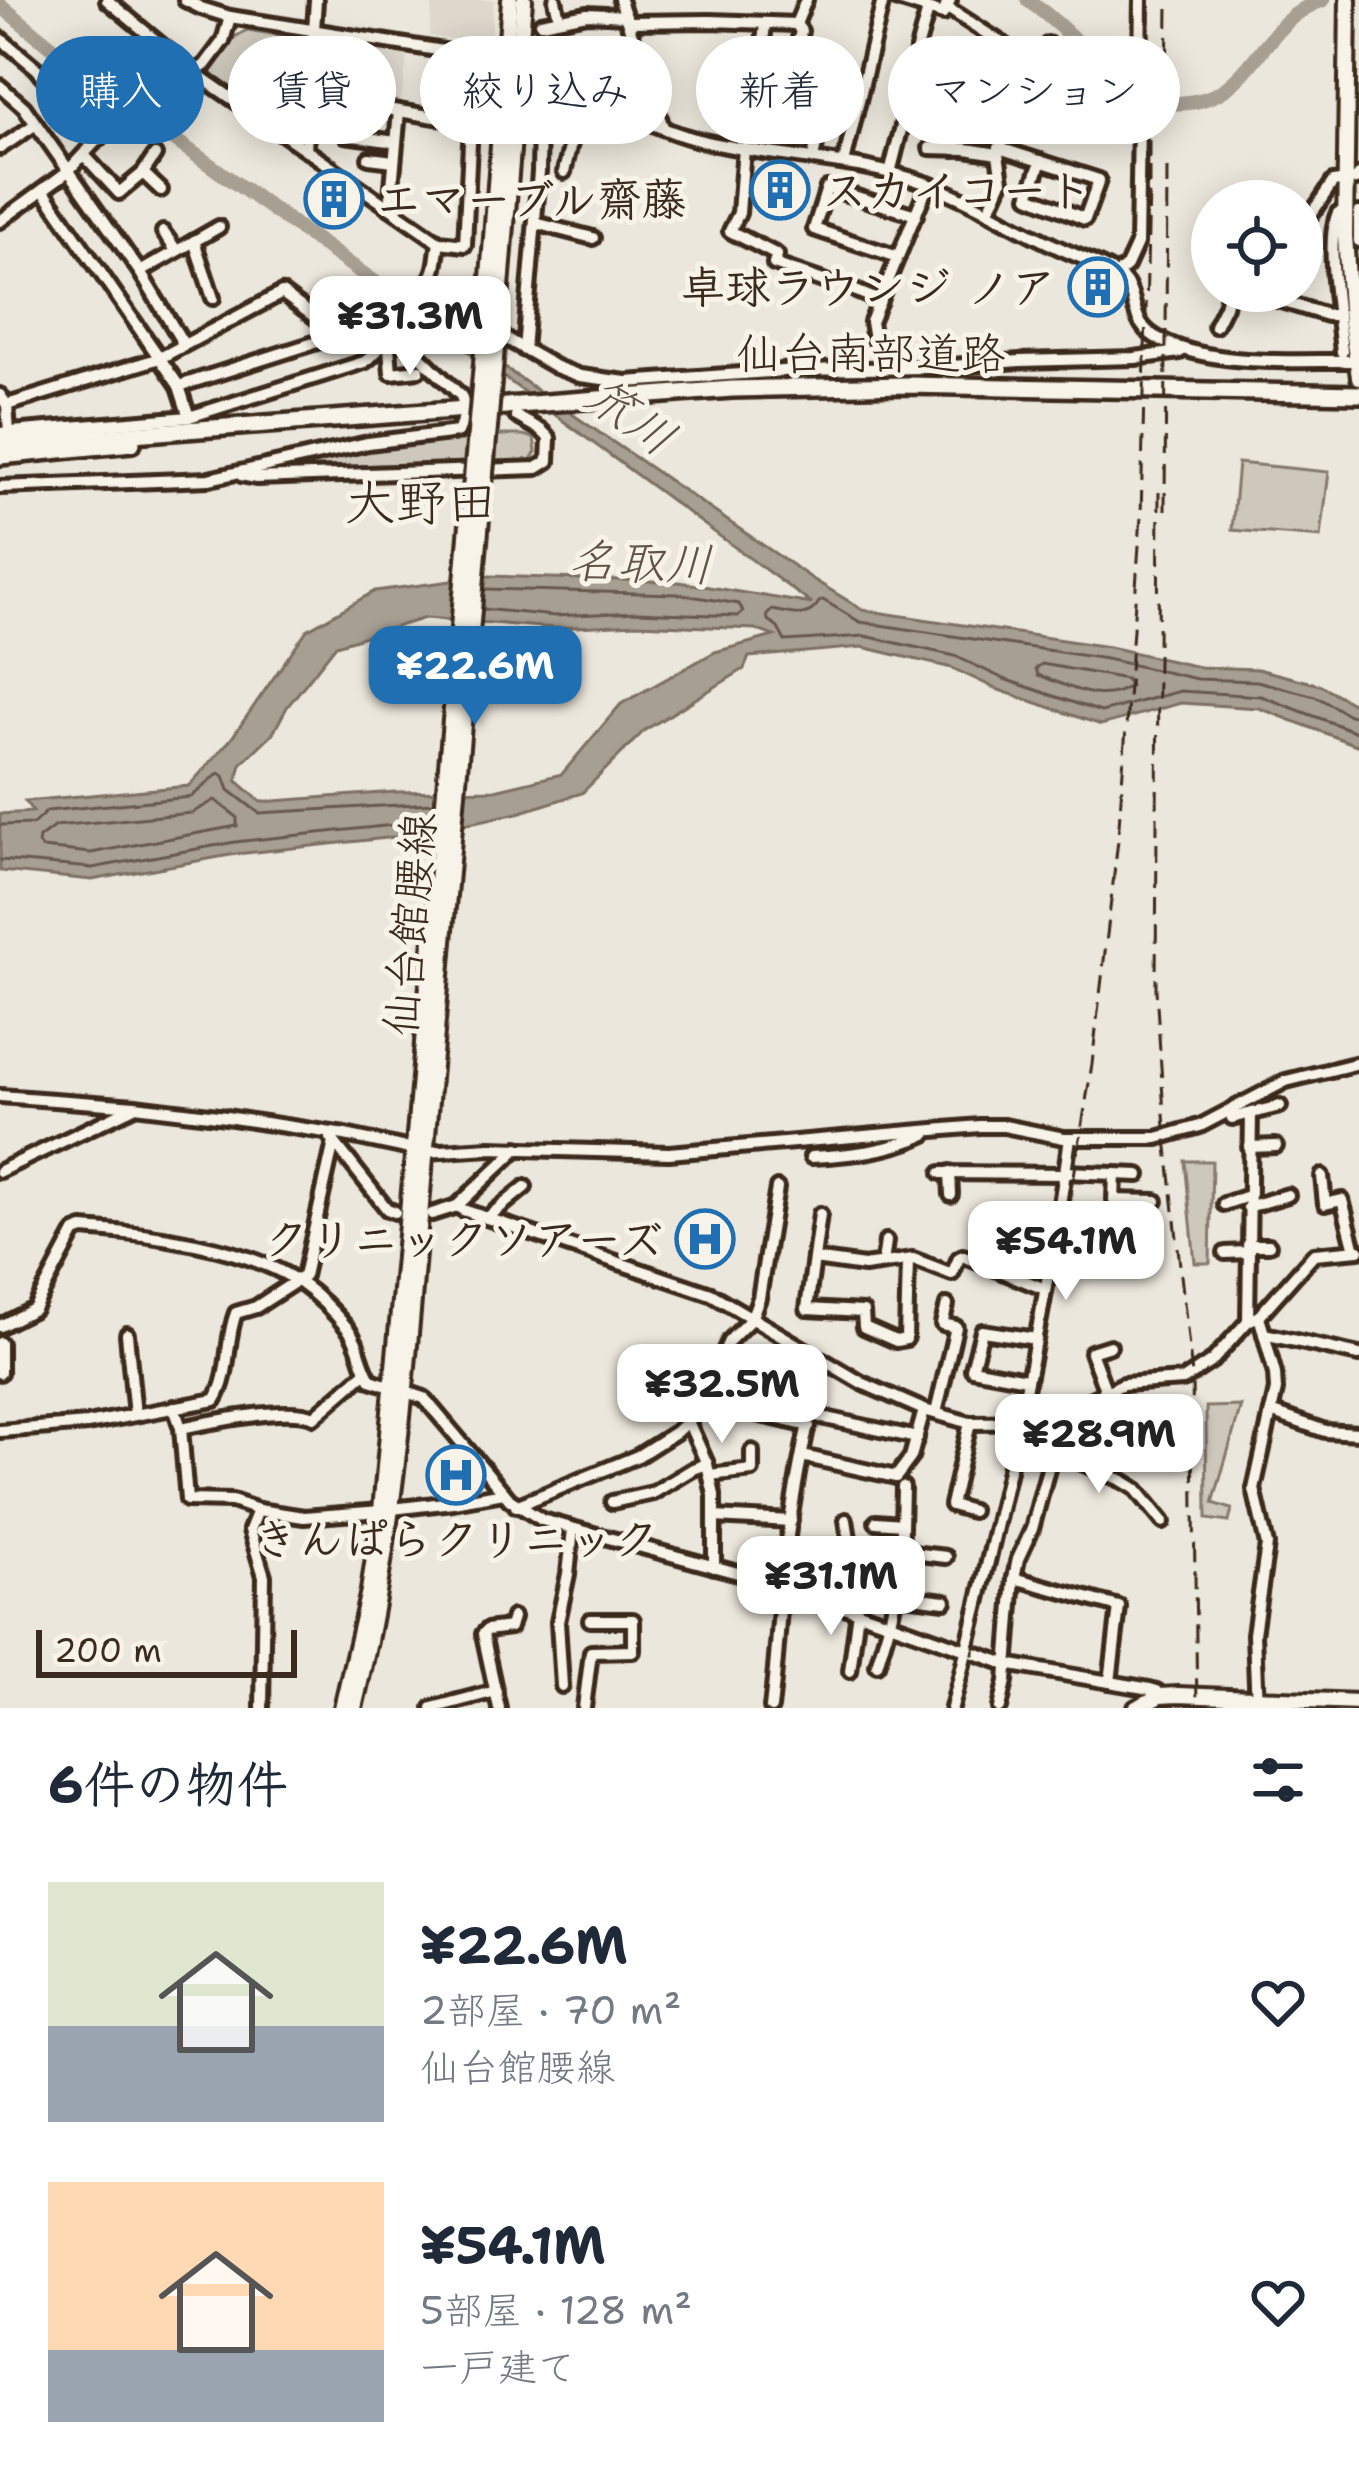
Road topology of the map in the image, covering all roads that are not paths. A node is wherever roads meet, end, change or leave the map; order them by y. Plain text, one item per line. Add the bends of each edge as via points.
1 (106, 0) edge
2 (185, 0) edge
3 (316, 0) edge
4 (510, 0) edge
5 (524, 0) edge
6 (555, 0) edge
7 (620, 0) edge
8 (806, 0) edge
9 (884, 0) edge
10 (898, 0) edge
11 (1141, 0) edge
12 (1348, 2) edge
13 (948, 3) edge
14 (928, 10) junction
15 (230, 17) junction
16 (559, 18) junction
17 (627, 19) junction
18 (765, 22) junction
19 (541, 23) dead end
20 (796, 24) junction
21 (1007, 26) dead end
22 (314, 29) junction
23 (150, 36) edge
24 (313, 36) edge
25 (511, 36) edge
26 (517, 36) edge
27 (633, 36) edge
28 (764, 36) edge
29 (991, 36) edge
30 (1000, 36) edge
31 (0, 38) edge
32 (420, 46) edge
33 (204, 63) edge
34 (36, 68) edge
35 (204, 79) edge
36 (0, 86) edge
37 (396, 110) edge
38 (399, 111) junction
39 (36, 124) joint
40 (672, 130) edge
41 (396, 142) edge
42 (49, 144) edge
43 (93, 144) edge
44 (306, 144) edge
45 (396, 144) edge
46 (506, 144) edge
47 (540, 144) edge
48 (571, 144) edge
49 (956, 144) edge
50 (1001, 144) edge
51 (0, 148) edge
52 (744, 148) junction
53 (930, 148) dead end
54 (306, 149) junction
55 (955, 149) junction
56 (999, 151) junction
57 (84, 154) junction
58 (155, 155) dead end
59 (369, 158) dead end
60 (813, 158) junction
61 (394, 161) junction
62 (1041, 161) junction
63 (844, 163) junction
64 (68, 172) junction
65 (564, 172) dead end
66 (143, 173) junction
67 (890, 173) junction
68 (1355, 180) edge
69 (928, 184) junction
70 (160, 190) dead end
71 (44, 191) junction
72 (1323, 197) edge
73 (390, 208) junction
74 (989, 210) junction
75 (1352, 213) edge
76 (916, 215) junction
77 (0, 221) edge
78 (535, 223) junction
79 (219, 226) dead end
80 (1359, 226) edge
81 (163, 232) dead end
82 (588, 233) dead end
83 (194, 241) junction
84 (1359, 241) edge
85 (439, 242) junction
86 (176, 250) junction
87 (898, 257) junction
88 (140, 272) junction
89 (1117, 274) junction
90 (827, 282) dead end
91 (425, 285) junction
92 (856, 291) dead end
93 (213, 298) dead end
94 (880, 301) junction
95 (1222, 312) edge
96 (1318, 312) edge
97 (1338, 315) junction
98 (1215, 326) dead end
99 (396, 328) junction
100 (874, 339) dead end
101 (386, 342) junction
102 (184, 345) junction
103 (524, 350) junction
104 (1189, 350) junction
105 (1342, 352) dead end
106 (160, 358) junction
107 (1358, 367) edge
108 (419, 370) dead end
109 (179, 386) junction
110 (1359, 394) edge
111 (3, 400) edge
112 (463, 402) dead end
113 (514, 411) junction
114 (189, 417) junction
115 (386, 417) junction
116 (464, 417) dead end
117 (3, 436) edge
118 (0, 456) edge
119 (238, 474) junction
120 (0, 488) edge
121 (1359, 1063) edge
122 (0, 1096) edge
123 (135, 1106) junction
124 (1280, 1106) dead end
125 (1251, 1113) junction
126 (1232, 1118) dead end
127 (934, 1130) junction
128 (325, 1131) junction
129 (1070, 1138) junction
130 (334, 1142) junction
131 (420, 1143) junction
132 (1276, 1146) dead end
133 (518, 1148) junction
134 (1249, 1151) junction
135 (811, 1157) dead end
136 (1231, 1157) dead end
137 (0, 1172) edge
138 (1065, 1173) junction
139 (1115, 1174) junction
140 (1139, 1175) dead end
141 (1322, 1176) dead end
142 (526, 1187) dead end
143 (777, 1188) dead end
144 (951, 1195) dead end
145 (1288, 1195) dead end
146 (1156, 1201) dead end
147 (1248, 1202) junction
148 (1224, 1204) dead end
149 (457, 1206) junction
150 (394, 1212) dead end
151 (432, 1214) dead end
152 (820, 1214) dead end
153 (487, 1218) junction
154 (1009, 1226) dead end
155 (886, 1241) dead end
156 (1269, 1245) dead end
157 (1248, 1249) junction
158 (1357, 1250) edge
159 (1225, 1253) dead end
160 (814, 1258) junction
161 (908, 1260) junction
162 (883, 1263) junction
163 (1003, 1272) junction
164 (298, 1282) junction
165 (1045, 1289) junction
166 (947, 1305) dead end
167 (751, 1319) junction
168 (1254, 1319) junction
169 (0, 1326) edge
170 (127, 1334) dead end
171 (1264, 1334) junction
172 (1036, 1339) junction
173 (0, 1343) edge
174 (1110, 1346) dead end
175 (1359, 1355) edge
176 (719, 1360) junction
177 (823, 1361) junction
178 (366, 1372) junction
179 (0, 1373) edge
180 (1026, 1379) junction
181 (818, 1382) junction
182 (399, 1389) junction
183 (1106, 1392) junction
184 (700, 1401) junction
185 (174, 1407) junction
186 (930, 1411) junction
187 (1271, 1412) junction
188 (135, 1415) junction
189 (810, 1420) junction
190 (688, 1421) junction
191 (1048, 1422) junction
192 (970, 1423) junction
193 (1018, 1424) junction
194 (181, 1428) junction
195 (0, 1431) edge
196 (1359, 1433) edge
197 (917, 1438) junction
198 (1053, 1450) junction
199 (752, 1451) dead end
200 (802, 1456) junction
201 (709, 1470) junction
202 (903, 1487) dead end
203 (504, 1493) junction
204 (612, 1502) dead end
205 (516, 1506) junction
206 (258, 1510) junction
207 (386, 1510) junction
208 (972, 1511) dead end
209 (714, 1517) junction
210 (846, 1520) dead end
211 (791, 1522) junction
212 (876, 1522) dead end
213 (1163, 1522) dead end
214 (902, 1524) junction
215 (573, 1529) junction
216 (903, 1552) junction
217 (946, 1557) dead end
218 (714, 1567) junction
219 (1014, 1578) junction
220 (782, 1585) junction
221 (896, 1595) junction
222 (945, 1601) dead end
223 (843, 1606) junction
224 (858, 1610) junction
225 (513, 1617) dead end
226 (590, 1620) dead end
227 (890, 1622) junction
228 (967, 1650) junction
229 (1006, 1664) junction
230 (877, 1665) dead end
231 (850, 1671) dead end
232 (1110, 1682) junction
233 (562, 1686) dead end
234 (496, 1691) junction
235 (1160, 1696) junction
236 (1359, 1702) edge
237 (1257, 1703) edge
238 (262, 1708) edge
239 (342, 1708) edge
240 (354, 1708) edge
241 (432, 1708) edge
242 (500, 1708) edge
243 (584, 1708) edge
244 (771, 1708) edge
245 (952, 1708) edge
246 (1000, 1708) edge
247 (1136, 1708) edge

1 - 23 street
2 - 15 street
3 - 22 street
4 - 25 main road, 仙台館腰線
5 - 26 main road, 仙台館腰線
6 - 16 street
7 - 17 street
8 - 20 street
9 - 63 street
10 - 14 street
11 - 89 street via 1137,244
12 - 68 main road
13 - 14 street via 943,14
13 - 29 street
14 - 67 street
15 - 22 street
15 - 33 street
16 - 17 street
16 - 19 street
17 - 18 street
17 - 27 street
18 - 20 street
18 - 28 street
20 - 60 street via 792,64 832,75
21 - 30 street
22 - 24 street
22 - 32 street
31 - 34 street
35 - 54 street
36 - 39 street
37 - 38 street
38 - 41 street
38 - 85 street via 471,123 464,245
39 - 51 street
40 - 52 street
42 - 64 street
43 - 57 street
44 - 54 street
45 - 61 street
46 - 131 main road, 仙台館腰線, bridge
47 - 78 street
48 - 65 street
49 - 55 street
50 - 56 street
52 - 60 street
52 - 90 street via 730,231 777,255 774,264
53 - 55 street
54 - 73 street
55 - 56 street
56 - 62 street
56 - 74 street via 1002,181
57 - 64 street
57 - 66 street via 122,197
58 - 66 street
59 - 61 street
60 - 63 street
61 - 73 street
62 - 62 street via 1099,180 1085,219 1029,196
63 - 67 street
64 - 71 street
64 - 88 street
66 - 70 street
67 - 69 street
68 - 72 street via 1333,182
68 - 75 main road
69 - 74 street
69 - 76 street
71 - 77 street
71 - 106 street
73 - 85 street
74 - 89 street
75 - 80 street
75 - 97 street via 1333,222
75 - 107 main road via 1348,289
76 - 87 street
76 - 87 street via 827,188 814,229
78 - 82 street
78 - 103 street
79 - 83 street
80 - 84 street
81 - 86 street
83 - 86 street
83 - 93 street
85 - 91 street
86 - 88 street
87 - 94 street
88 - 102 street
89 - 104 street via 1146,332
91 - 99 street
91 - 103 street
92 - 94 street
94 - 100 street
95 - 98 street
96 - 97 street
97 - 105 street
99 - 101 street
99 - 112 street
101 - 108 street via 391,373
101 - 114 street via 364,362
102 - 106 street
102 - 109 street via 282,292 339,335
103 - 104 street via 580,376 626,382
104 - 107 street
106 - 109 street
106 - 111 street
109 - 114 street
110 - 113 highway, 仙台南部道路 via 906,385 732,389
111 - 117 street
113 - 115 highway, 仙台南部道路
113 - 119 street via 549,438 548,460 537,468
114 - 117 street
115 - 117 highway, 仙台南部道路
115 - 118 highway, 仙台南部道路
116 - 119 street via 452,434 368,443
119 - 120 street
121 - 129 street via 1286,1081 1179,1133
122 - 123 street
123 - 128 street
123 - 137 street
124 - 125 street
125 - 126 street
125 - 134 street
127 - 129 street via 1004,1126
127 - 133 street via 669,1153
127 - 135 street via 904,1144
128 - 130 street
128 - 131 street
129 - 138 street
130 - 150 street
130 - 164 street
131 - 133 street
131 - 182 main road, 仙台館腰線
132 - 134 street
133 - 149 street
134 - 136 street
134 - 147 street
138 - 139 street
138 - 144 street via 945,1172
138 - 165 street
139 - 140 street
139 - 146 street via 1114,1200
141 - 158 street via 1325,1204 1342,1200
142 - 153 street
143 - 167 street
145 - 147 street
147 - 148 street
147 - 157 street
149 - 151 street
149 - 153 street
152 - 160 street
153 - 167 street via 711,1294
154 - 163 street
155 - 162 street
156 - 157 street
157 - 159 street
157 - 168 street
158 - 168 street via 1314,1254
160 - 161 street via 807,1309 862,1312 864,1327 896,1341 906,1340
160 - 162 street
161 - 162 street
161 - 163 street via 952,1274 963,1256
163 - 165 street
164 - 169 street via 206,1247 82,1229 34,1309
164 - 178 street via 351,1332
164 - 185 street via 236,1313 215,1400
165 - 172 street
166 - 186 street via 942,1324 956,1327
167 - 176 street
167 - 177 street
168 - 171 street
168 - 183 street via 1183,1380
170 - 188 street
171 - 175 street
171 - 187 street via 1275,1374
172 - 180 street
172 - 180 street via 982,1331 972,1369
173 - 179 street
174 - 183 street via 1091,1352
176 - 181 street
176 - 184 street
177 - 181 street
177 - 186 street
178 - 182 street
178 - 194 street via 314,1417 298,1411
180 - 193 street
181 - 189 street
182 - 203 street via 424,1397
182 - 207 main road, 仙台館腰線
183 - 191 street via 1049,1411
184 - 189 street
184 - 190 street
185 - 188 street
185 - 194 street
186 - 192 street
186 - 197 street
187 - 196 street
187 - 237 street via 1254,1489 1267,1545 1254,1634
188 - 195 street
189 - 197 street
189 - 200 street
190 - 201 street
190 - 205 street via 638,1456
191 - 193 street
191 - 198 street
192 - 193 street
192 - 208 street via 951,1505
193 - 228 street
194 - 206 street via 187,1500
197 - 200 street via 896,1477
198 - 213 street via 1123,1480
198 - 219 street
199 - 201 street via 752,1470
200 - 211 street
201 - 204 street
201 - 209 street
202 - 214 street
203 - 205 street
203 - 207 street
205 - 215 street
206 - 207 street via 304,1517
206 - 238 street via 250,1530 264,1576
207 - 239 main road, 仙台館腰線
207 - 240 main road, 仙台館腰線 via 381,1581
209 - 211 street
209 - 218 street
210 - 223 street
211 - 220 street
212 - 214 street
214 - 216 street
215 - 218 street
215 - 233 street via 558,1622
216 - 217 street
216 - 221 street
218 - 220 street
219 - 229 street
219 - 232 street via 1119,1606
220 - 223 street
220 - 244 street
221 - 222 street
221 - 227 street
223 - 224 street
224 - 227 street
224 - 231 street
225 - 234 street via 510,1627 483,1634
226 - 243 street via 633,1620 633,1651 591,1652
227 - 228 street
227 - 230 street
228 - 229 street
228 - 245 street
229 - 232 street
229 - 246 street
232 - 235 street
234 - 241 street
234 - 242 street
235 - 237 main road
235 - 247 main road
236 - 237 main road

